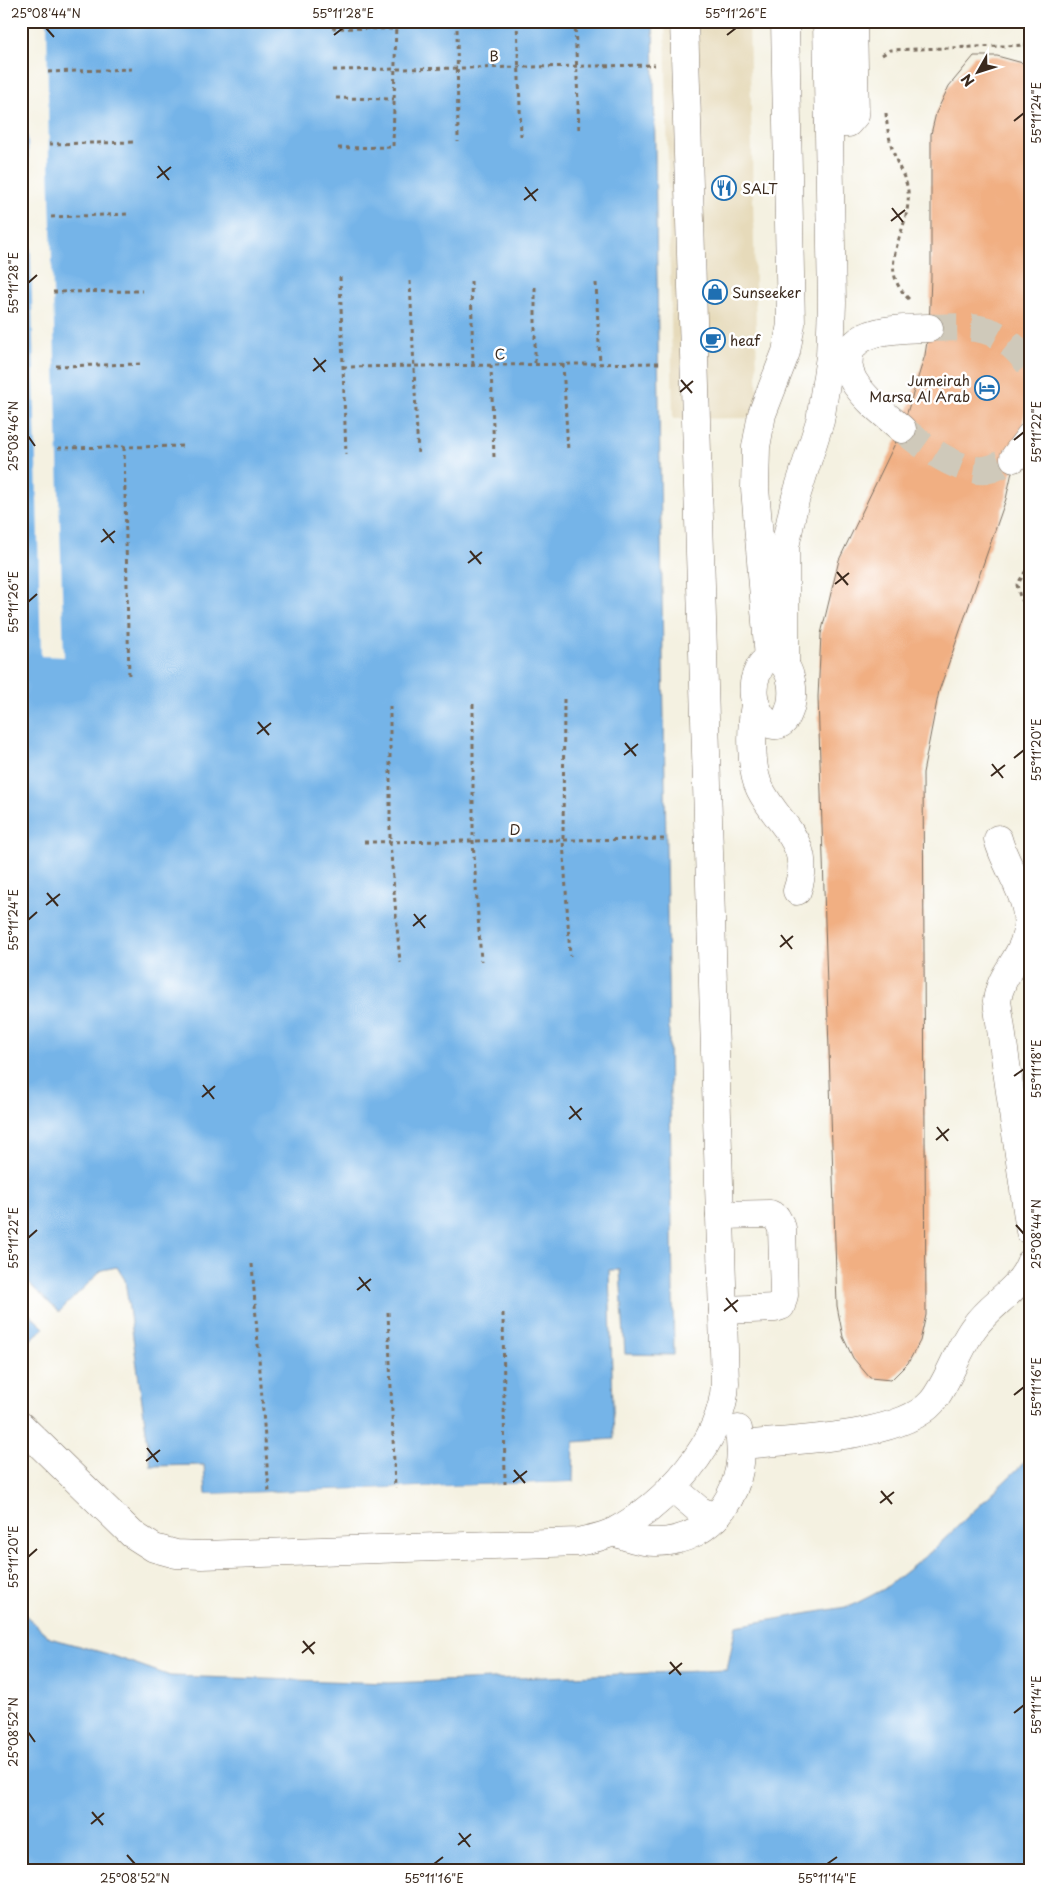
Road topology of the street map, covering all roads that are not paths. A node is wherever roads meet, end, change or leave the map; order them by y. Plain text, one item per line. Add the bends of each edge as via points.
1 (684, 21) edge
2 (785, 21) edge
3 (827, 21) edge
4 (852, 21) edge
5 (829, 123) junction
6 (928, 328) tunnel mouth
7 (786, 352) junction
8 (839, 359) junction
9 (902, 429) tunnel mouth
10 (777, 661) junction
11 (755, 705) junction
12 (998, 840) dead end
13 (797, 890) dead end
14 (720, 1215) junction
15 (1030, 1231) edge
16 (1030, 1263) edge
17 (722, 1310) junction
18 (724, 1402) junction
19 (21, 1426) edge
20 (742, 1445) junction
21 (672, 1487) junction
22 (716, 1518) junction
23 (614, 1532) junction

1 - 14 lane
2 - 7 lane via 791,324
3 - 5 lane
4 - 5 lane via 855,115 848,123
5 - 8 lane via 832,303
6 - 8 lane via 887,331 866,337
7 - 8 lane
7 - 10 lane via 762,414 756,447 755,488
8 - 9 lane via 856,386
8 - 10 lane via 795,500 785,547
10 - 11 lane via 759,668 752,687
10 - 11 lane via 792,688 788,714 784,720 772,725
11 - 13 lane via 756,779 800,852 803,866
12 - 15 lane via 1002,856 1022,894 1029,925 1019,953 999,986 997,1001
14 - 17 lane
14 - 17 lane via 770,1214 776,1217 782,1228 784,1295 776,1308
16 - 20 lane via 1020,1280 976,1324 934,1400 924,1411 872,1431
17 - 18 lane
18 - 20 lane via 738,1428
18 - 21 lane via 706,1444
19 - 23 lane via 132,1534 154,1548 176,1554 552,1544 578,1542
20 - 22 lane via 740,1472 732,1496
21 - 22 lane via 699,1510
21 - 23 lane via 654,1505
22 - 23 lane via 678,1539 641,1541

